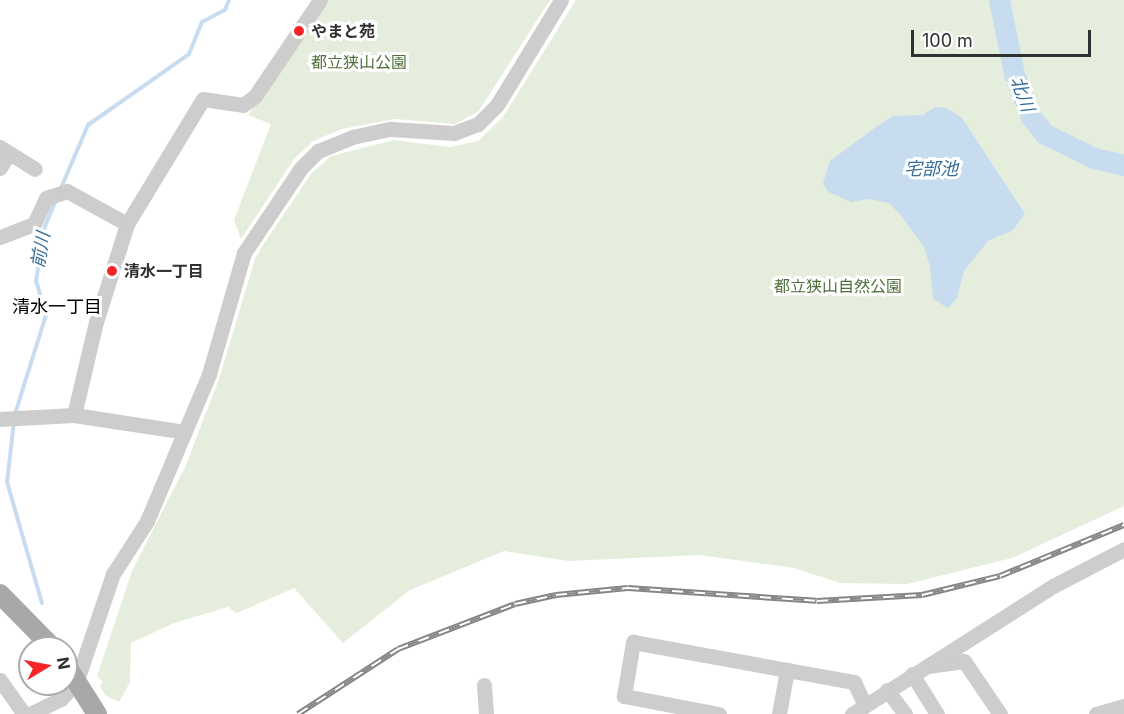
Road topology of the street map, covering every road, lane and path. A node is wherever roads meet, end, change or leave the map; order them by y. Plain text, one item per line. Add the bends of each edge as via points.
1 (320, 0) edge
2 (561, 0) edge
3 (4, 150) edge
4 (0, 168) edge
5 (35, 169) dead end
6 (127, 224) junction
7 (0, 237) edge
8 (74, 415) junction
9 (10, 417) edge
10 (185, 432) junction
11 (1124, 549) edge
12 (0, 594) edge
13 (41, 636) edge
14 (926, 664) junction
15 (787, 670) junction
16 (912, 674) junction
17 (78, 677) edge
18 (0, 680) edge
19 (484, 685) dead end
20 (78, 686) edge
21 (887, 690) junction
22 (64, 696) edge
23 (1124, 706) edge
24 (51, 710) edge
25 (859, 710) edge
26 (24, 714) edge
27 (30, 714) edge
28 (97, 714) edge
29 (486, 714) edge
30 (719, 714) edge
31 (779, 714) edge
32 (905, 714) edge
33 (937, 714) edge
34 (1000, 714) edge
35 (1096, 714) edge

1 - 6 street via 255,96 243,105 203,99
2 - 10 street via 496,105 478,124 454,133 391,129 352,136 318,151 301,168 244,253 213,362
3 - 4 street
3 - 5 street
6 - 7 street via 67,191 46,198 34,224
6 - 8 street via 96,322
8 - 9 street
8 - 10 street
10 - 17 street via 147,521 113,574
11 - 14 street via 1053,586
12 - 13 main road
14 - 16 street
14 - 34 street via 929,668 964,661
15 - 25 street via 854,682
15 - 30 street via 633,642 624,696
15 - 31 street
16 - 21 street
16 - 33 street
18 - 26 street
19 - 29 street
20 - 28 main road
21 - 25 street
21 - 32 street
22 - 24 street
23 - 35 street
24 - 27 street

